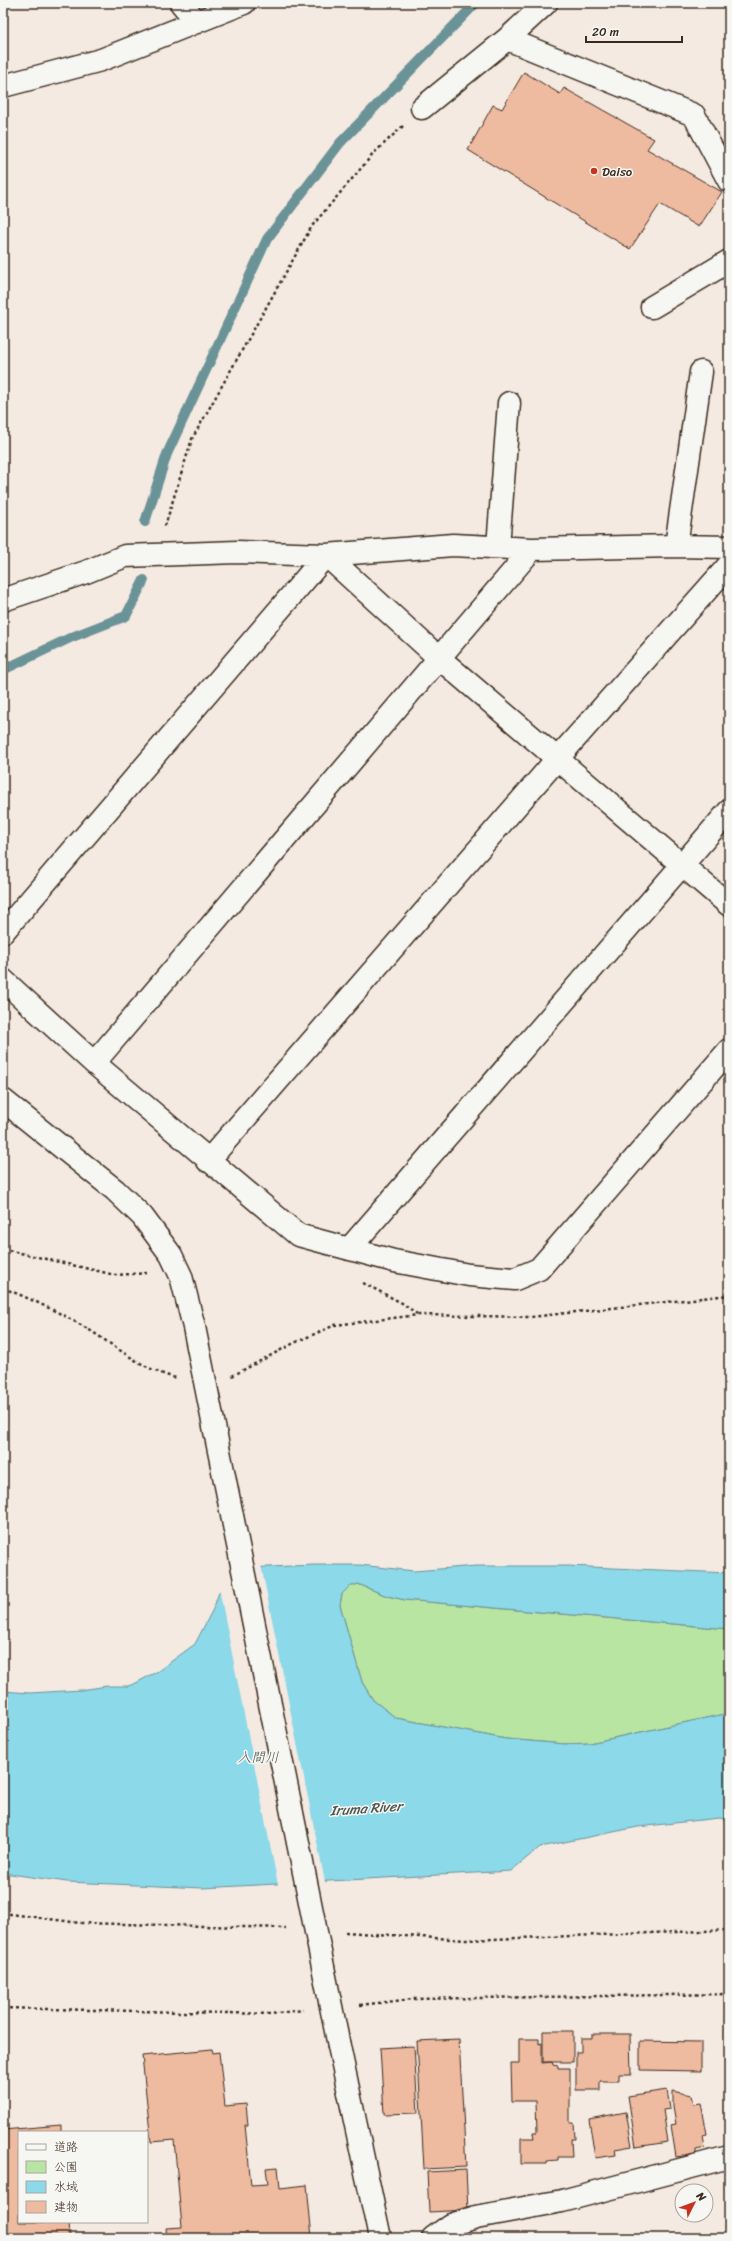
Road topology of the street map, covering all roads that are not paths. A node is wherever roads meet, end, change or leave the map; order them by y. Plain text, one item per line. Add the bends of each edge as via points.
1 (181, 3) edge
2 (244, 3) edge
3 (546, 3) edge
4 (197, 22) junction
5 (507, 39) junction
6 (3, 86) edge
7 (422, 108) road end
8 (729, 181) edge
9 (729, 261) edge
10 (652, 307) dead end
11 (701, 372) dead end
12 (509, 403) dead end
13 (676, 546) junction
14 (498, 547) junction
15 (729, 547) edge
16 (532, 549) junction
17 (326, 555) junction
18 (729, 565) edge
19 (3, 600) edge
20 (439, 658) junction
21 (556, 759) junction
22 (729, 811) edge
23 (682, 865) junction
24 (729, 905) edge
25 (3, 932) edge
26 (3, 980) edge
27 (729, 1050) edge
28 (94, 1062) junction
29 (3, 1100) edge
30 (208, 1161) junction
31 (349, 1249) junction
32 (729, 2157) edge
33 (380, 2238) edge
34 (433, 2238) edge

1 - 4 street
2 - 4 street
3 - 5 street
4 - 6 street via 100,60
5 - 7 street
5 - 8 street via 694,115
9 - 10 street
11 - 13 street
12 - 14 street
13 - 15 street
13 - 16 street
14 - 16 street
14 - 17 street via 453,545
16 - 20 street
17 - 19 street via 237,552 125,556
17 - 20 street
17 - 25 street
18 - 21 street
20 - 21 street
20 - 28 street
21 - 23 street
21 - 30 street
22 - 23 street
23 - 24 street
23 - 31 street
26 - 28 street
27 - 31 street via 539,1269 515,1280 469,1275 394,1261
28 - 30 street
29 - 33 street, bridge via 115,1190 142,1216 171,1255 181,1276 194,1326
30 - 31 street via 298,1235
32 - 34 street via 562,2201 476,2217 451,2225

